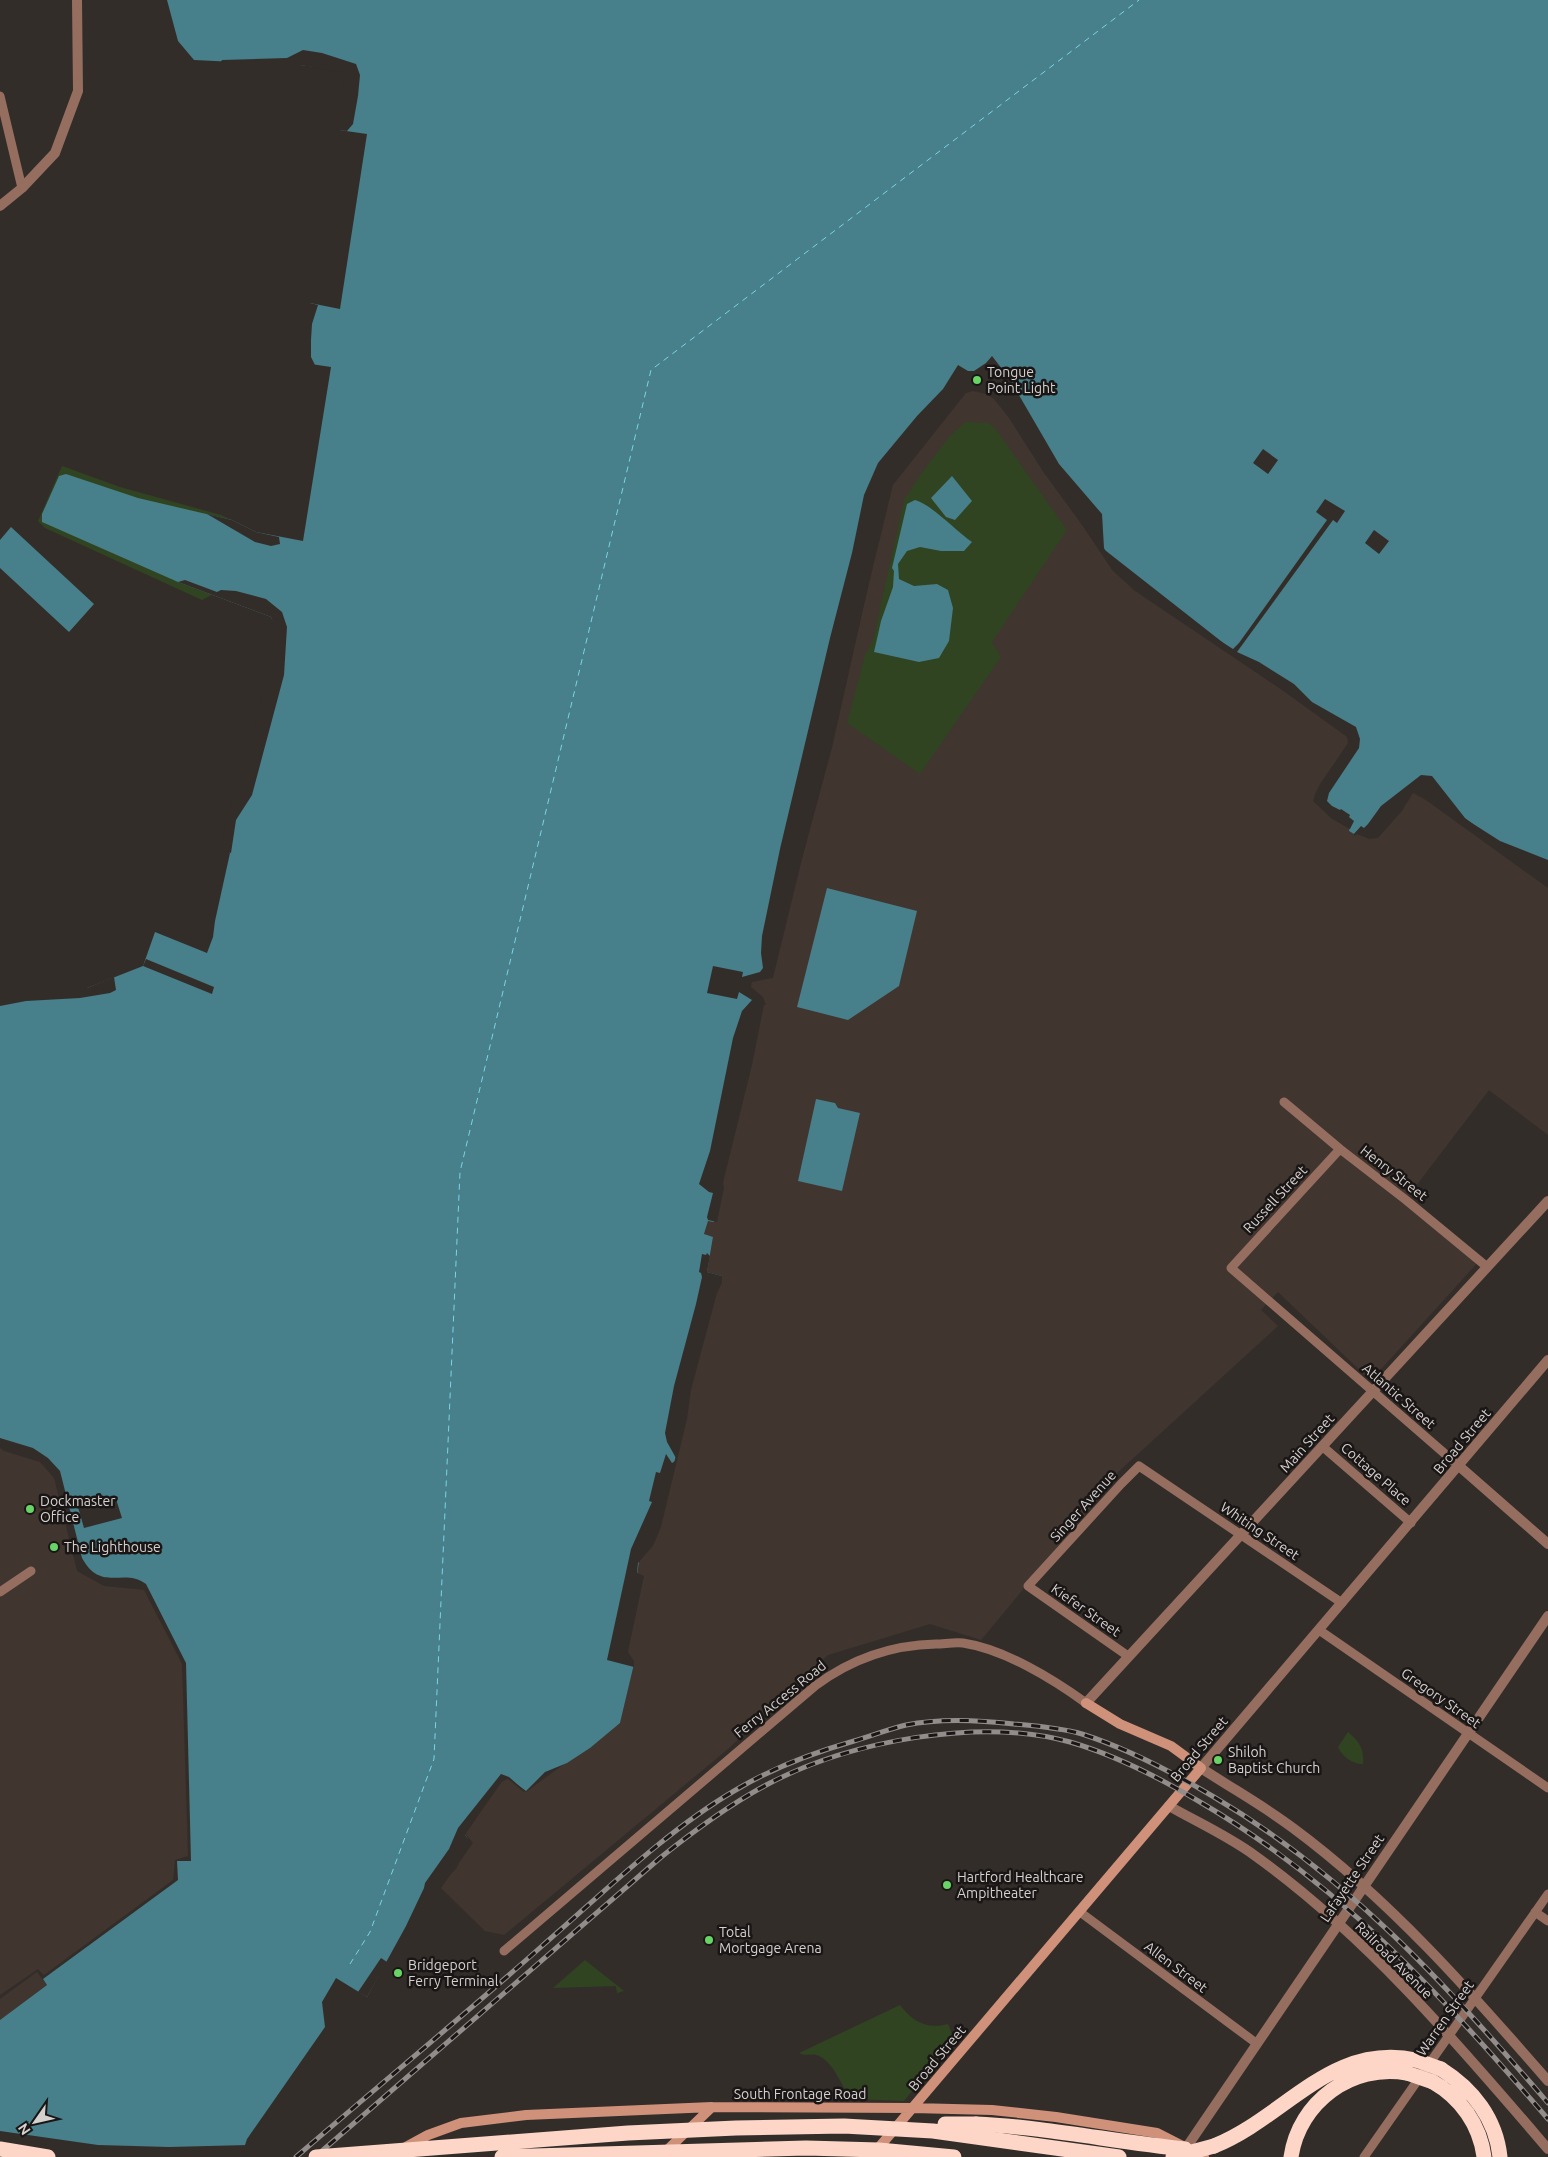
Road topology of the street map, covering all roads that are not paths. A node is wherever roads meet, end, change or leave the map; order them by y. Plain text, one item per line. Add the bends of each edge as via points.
1 (77, 0) edge
2 (0, 96) edge
3 (22, 188) junction
4 (0, 206) edge
5 (1284, 1102) dead end
6 (1340, 1149) junction
7 (1548, 1201) edge
8 (1486, 1266) junction
9 (1231, 1268) joint
10 (1548, 1360) edge
11 (1372, 1391) junction
12 (1322, 1446) junction
13 (1459, 1466) junction
14 (1162, 1482) joint
15 (1410, 1523) junction
16 (1241, 1535) junction
17 (1548, 1544) edge
18 (31, 1571) dead end
19 (1028, 1586) joint
20 (0, 1592) edge
21 (1342, 1603) junction
22 (1548, 1616) edge
23 (1319, 1630) junction
24 (1128, 1656) junction
25 (1086, 1703) junction
26 (1468, 1733) junction
27 (1201, 1768) junction
28 (1548, 1788) edge
29 (1169, 1806) junction
30 (1364, 1886) junction
31 (1548, 1894) edge
32 (1080, 1912) junction
33 (1535, 1912) junction
34 (1548, 1921) edge
35 (1338, 1923) junction
36 (504, 1950) dead end
37 (1476, 1998) junction
38 (1450, 2034) junction
39 (1256, 2044) junction
40 (1437, 2076) junction
41 (1548, 2081) edge
42 (712, 2107) junction
43 (913, 2108) junction
44 (844, 2126) junction
45 (0, 2149) edge
46 (1548, 2149) edge
47 (1209, 2152) edge
48 (1179, 2154) edge
49 (393, 2155) edge
50 (48, 2157) edge
51 (316, 2157) edge
52 (502, 2157) edge
53 (660, 2157) edge
54 (871, 2157) edge
55 (954, 2157) edge
56 (1119, 2157) edge
57 (1291, 2157) edge
58 (1364, 2157) edge
59 (1484, 2157) edge
60 (1500, 2157) edge

1 - 3 street via 78,91 55,153
2 - 3 street
3 - 4 street
5 - 6 street, Henry Street
6 - 8 street, Henry Street
6 - 9 street, Russell Street
7 - 8 street, Main Street
8 - 11 street, Main Street
9 - 11 street, Atlantic Street
10 - 13 street, Broad Street
11 - 12 street, Main Street
11 - 13 street, Atlantic Street
12 - 15 street, Cottage Place
12 - 16 street, Main Street
13 - 15 street, Broad Street
13 - 17 street, Atlantic Street
14 - 16 street, Whiting Street
14 - 19 street, Singer Avenue via 1139,1466
15 - 21 street, Broad Street
16 - 21 street, Whiting Street
16 - 24 street, Main Street
18 - 20 street
19 - 24 street, Kiefer Street
21 - 23 street, Broad Street
22 - 26 street, Lafayette Street
23 - 26 street, Gregory Street
23 - 27 street, Broad Street
24 - 25 street, Main Street
25 - 27 main road, Ferry Access Road via 1120,1724 1171,1746
25 - 36 street, Ferry Access Road via 1021,1663 962,1643 913,1645 862,1657 815,1686
26 - 28 street, Gregory Street
26 - 30 street, Lafayette Street
27 - 29 main road, Broad Street
27 - 30 street via 1293,1827
29 - 32 main road, Broad Street
29 - 35 street, Railroad Avenue via 1253,1855
30 - 35 street, Lafayette Street
30 - 37 street
31 - 33 street, Warren Street
32 - 39 street, Allen Street
32 - 43 main road, Broad Street
33 - 34 street
33 - 37 street, Warren Street
35 - 38 street, Railroad Avenue
35 - 39 street, Lafayette Street
37 - 38 street, Warren Street
37 - 41 street
38 - 46 street, Railroad Avenue
38 - 58 street, Warren Street
39 - 48 street, Lafayette Street
40 - 47 highway, bridge via 1416,2060 1377,2056 1347,2064 1329,2073 1254,2127
40 - 57 highway, bridge via 1387,2071 1361,2075 1330,2091 1315,2105 1299,2128
40 - 59 highway via 1468,2114 1480,2137
40 - 60 highway via 1461,2083 1482,2106 1495,2132
42 - 43 main road, South Frontage Road
42 - 49 main road, South Frontage Road via 526,2114 461,2123 428,2135
42 - 53 main road
43 - 48 main road, South Frontage Road via 992,2110 1157,2133
43 - 54 main road, Broad Street
44 - 48 highway, bridge via 976,2124 1024,2128
44 - 51 highway, bridge via 637,2132
44 - 56 highway, bridge via 942,2132
45 - 50 highway
47 - 48 highway, bridge
52 - 55 highway, bridge via 806,2148

